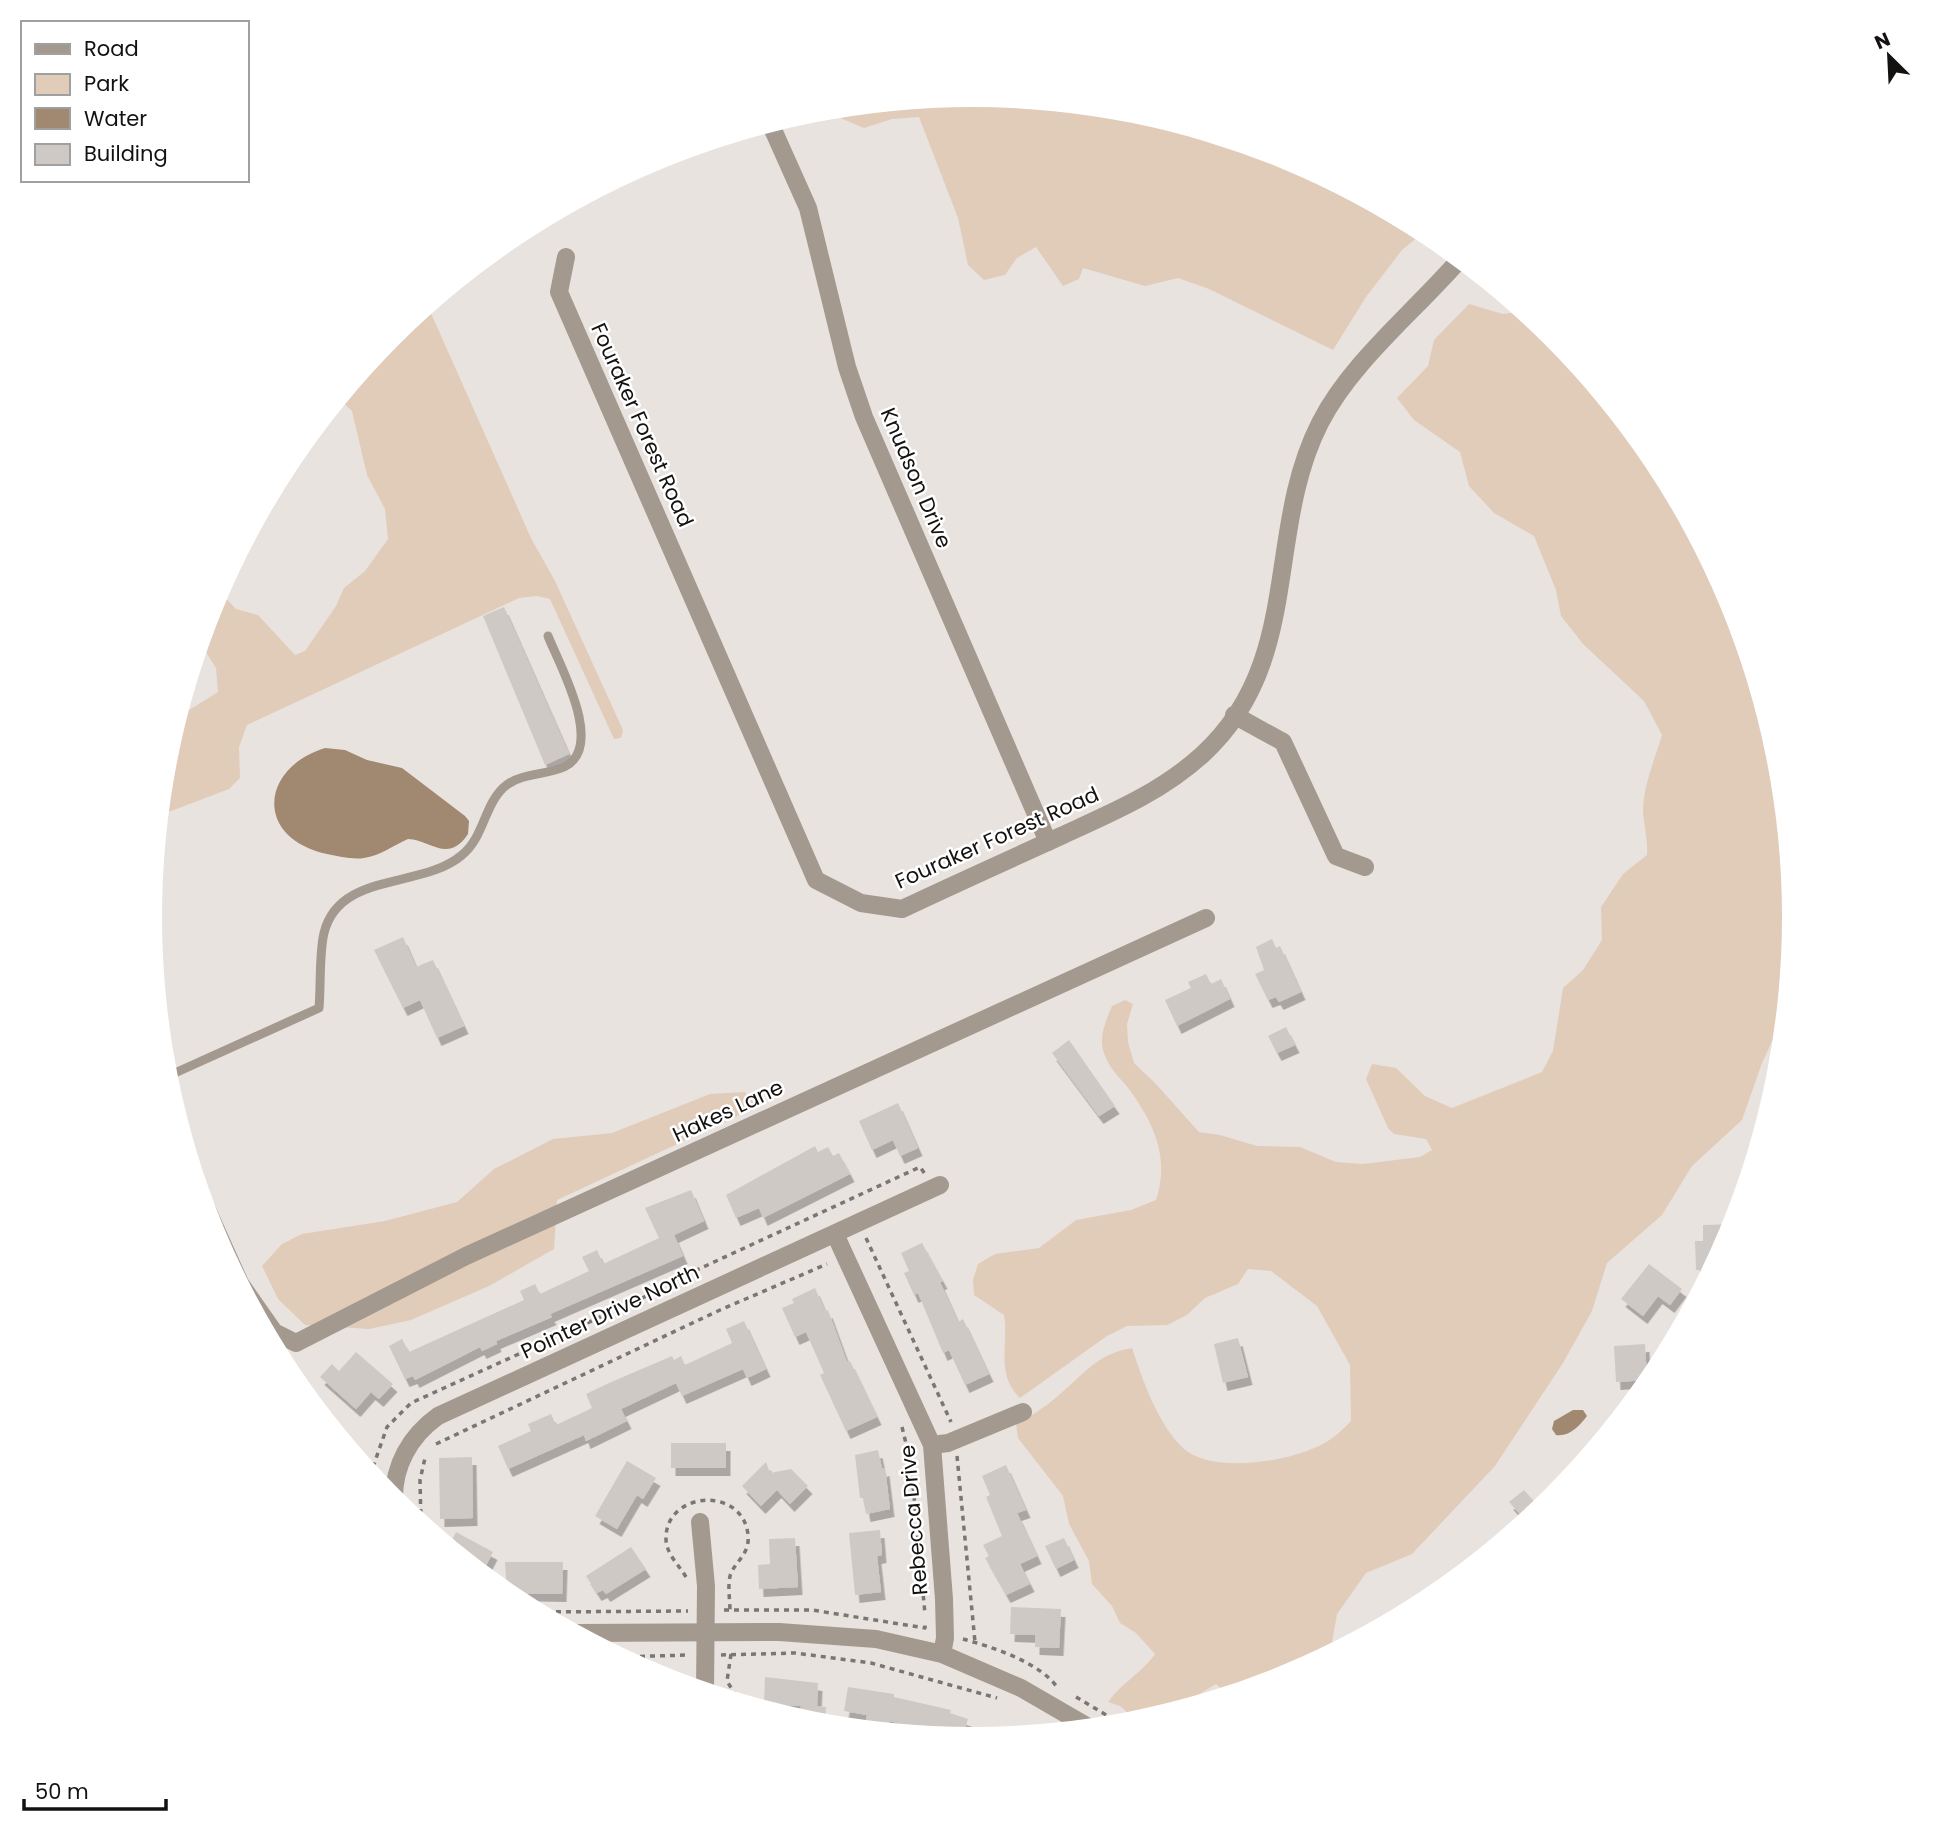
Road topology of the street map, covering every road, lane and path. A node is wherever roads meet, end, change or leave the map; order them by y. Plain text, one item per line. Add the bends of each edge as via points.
1 (774, 131) edge
2 (566, 257) dead end
3 (1454, 265) edge
4 (548, 636) dead end
5 (1234, 715) junction
6 (1048, 842) junction
7 (1365, 867) dead end
8 (1206, 918) dead end
9 (177, 1072) edge
10 (936, 1187) joint
11 (835, 1234) junction
12 (832, 1274) dead end
13 (279, 1334) edge
14 (1023, 1412) dead end
15 (902, 1425) dead end
16 (932, 1445) junction
17 (433, 1447) dead end
18 (427, 1453) dead end
19 (374, 1463) edge
20 (396, 1486) edge
21 (421, 1510) edge
22 (700, 1522) dead end
23 (925, 1623) dead end
24 (593, 1633) edge
25 (707, 1633) junction
26 (942, 1654) junction
27 (706, 1655) junction
28 (641, 1657) edge
29 (705, 1682) edge
30 (1005, 1700) dead end
31 (1087, 1703) dead end
32 (1108, 1716) edge
33 (1076, 1720) edge

1 - 6 street, Knudson Drive via 808,208 864,417
2 - 6 street, Fouraker Forest Road via 559,292 816,880 861,903 902,909
3 - 5 street, Fouraker Forest Road via 1359,368 1320,422 1296,484 1276,611 1260,676
4 - 9 lane via 581,718 582,742 574,760 509,783 496,795 463,855 445,866 356,893 334,911 324,933 319,1008
5 - 6 street, Fouraker Forest Road via 1203,754 1149,795
5 - 7 street via 1283,743 1336,856
8 - 13 street, Hakes Lane via 466,1256 296,1343
10 - 11 street, Pointer Drive North
10 - 19 path via 920,1167 432,1391 405,1408 387,1427
11 - 16 street, Rebecca Drive
11 - 20 street, Pointer Drive North via 438,1416 411,1441
12 - 17 path via 826,1262
14 - 16 street via 948,1443
15 - 23 path via 911,1464
16 - 26 street, Rebecca Drive via 944,1599
18 - 21 path via 421,1467
22 - 25 street
24 - 25 street
25 - 26 street via 842,1635
25 - 27 street
26 - 33 street via 1021,1688
27 - 28 path
27 - 29 street
27 - 30 path via 795,1653 872,1663
31 - 32 path

